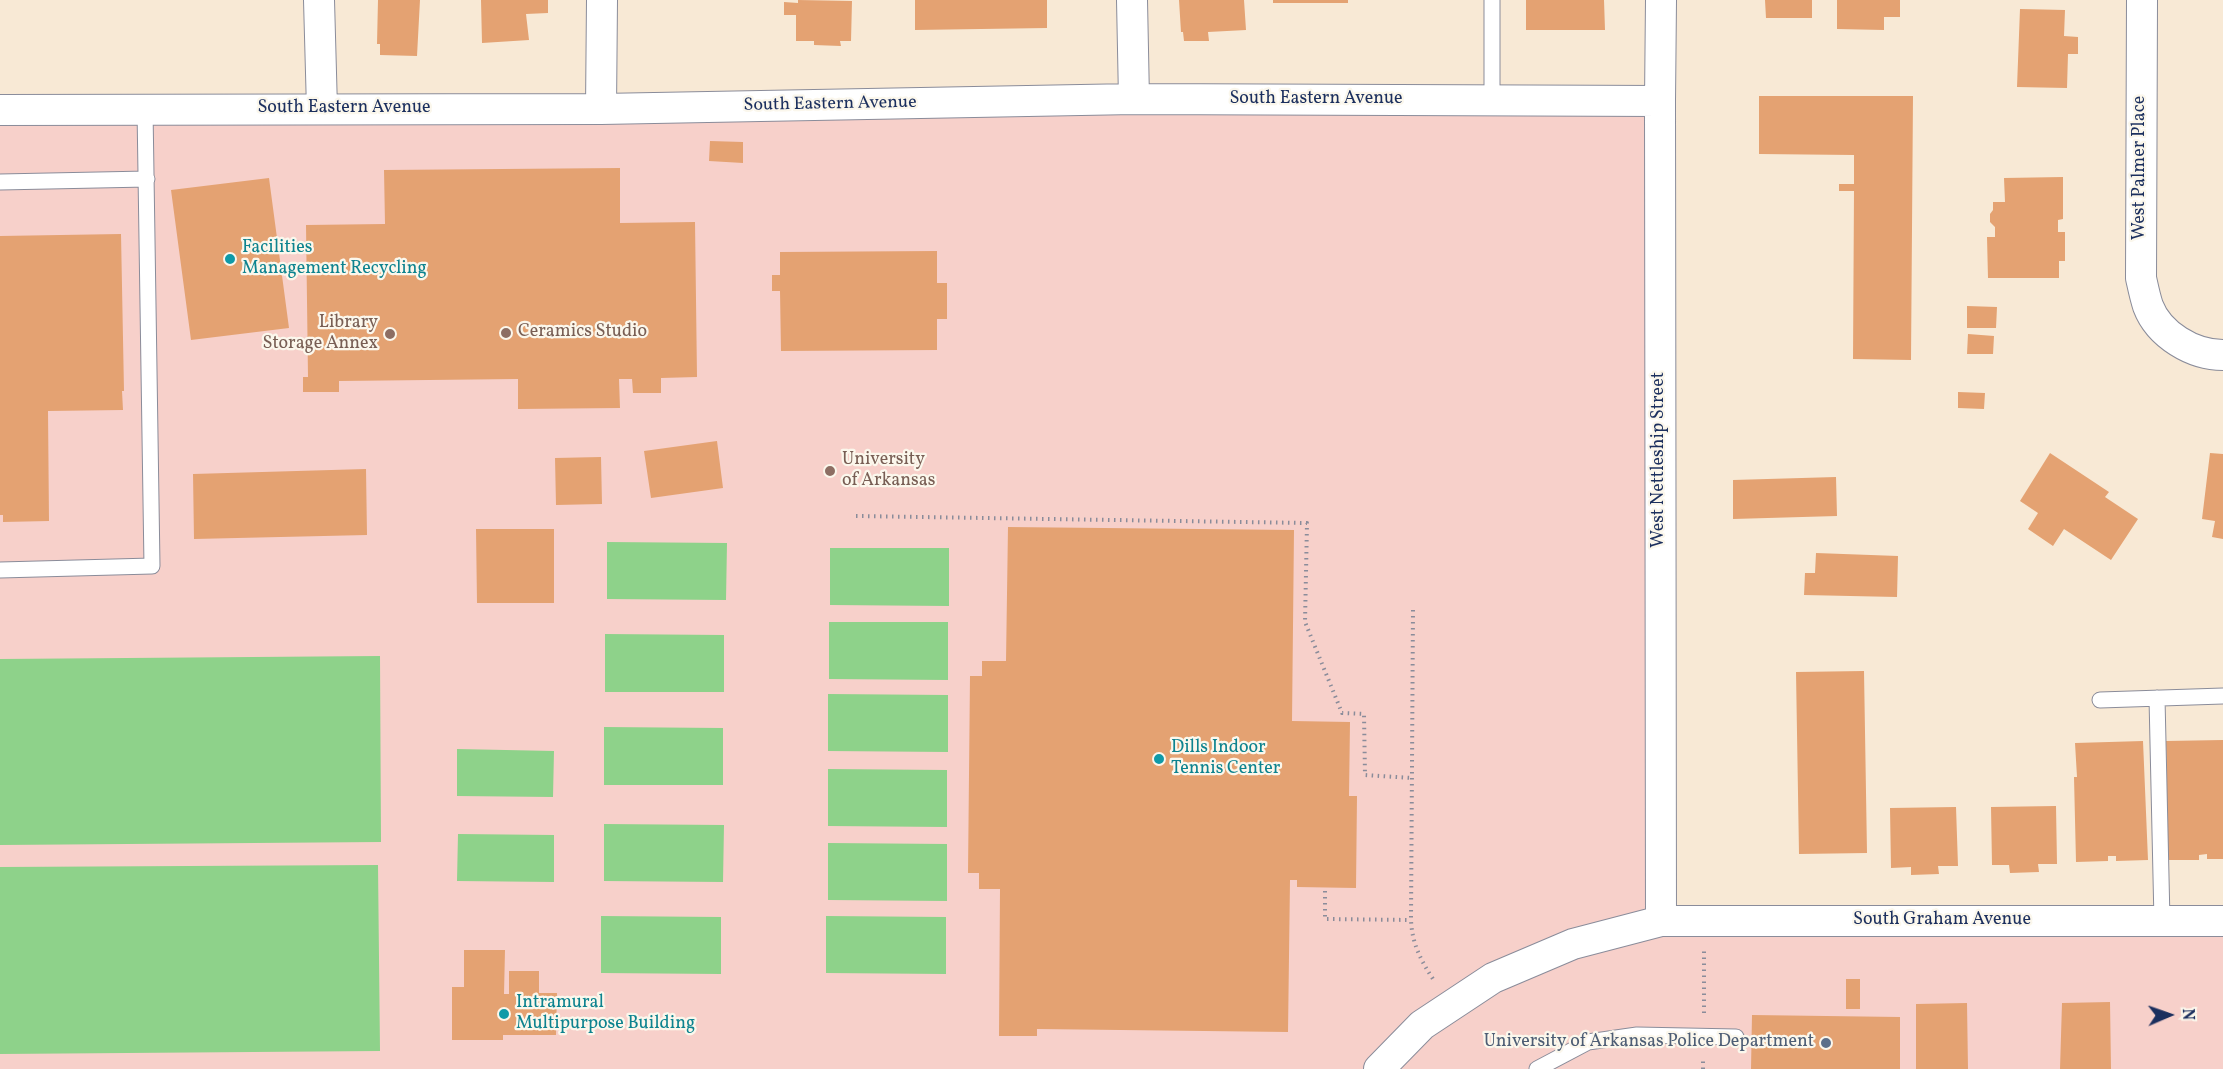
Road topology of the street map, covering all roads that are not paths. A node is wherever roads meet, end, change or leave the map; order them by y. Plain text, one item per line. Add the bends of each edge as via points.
1 (319, 0) edge
2 (602, 0) edge
3 (1132, 0) edge
4 (1492, 0) edge
5 (1661, 0) edge
6 (2142, 0) edge
7 (1134, 99) junction
8 (1492, 100) junction
9 (1660, 101) junction
10 (322, 109) junction
11 (601, 109) junction
12 (0, 110) edge
13 (145, 110) junction
14 (147, 179) junction
15 (0, 182) edge
16 (2223, 355) edge
17 (0, 570) edge
18 (2223, 696) edge
19 (2157, 698) junction
20 (2100, 700) dead end
21 (1661, 921) junction
22 (2162, 921) junction
23 (2223, 921) edge
24 (1736, 1037) dead end
25 (1379, 1069) edge
26 (1538, 1069) edge

1 - 10 street
2 - 11 street
3 - 7 street
4 - 8 lane
5 - 9 street, West Nettleship Street
6 - 16 street, West Palmer Place via 2141,279 2149,308 2164,331 2186,347
7 - 8 street, South Eastern Avenue
7 - 11 street, South Eastern Avenue
8 - 9 street, South Eastern Avenue
9 - 21 street, West Nettleship Street
10 - 11 street, South Eastern Avenue
10 - 13 street, South Eastern Avenue
12 - 13 street, South Eastern Avenue
13 - 14 lane
14 - 15 lane
14 - 17 lane via 152,566
18 - 19 lane
19 - 20 lane
19 - 22 lane
21 - 22 street, South Graham Avenue
21 - 25 street, South Graham Avenue via 1573,944 1493,978 1422,1025
22 - 23 street, South Graham Avenue
24 - 26 lane via 1637,1035 1588,1042

